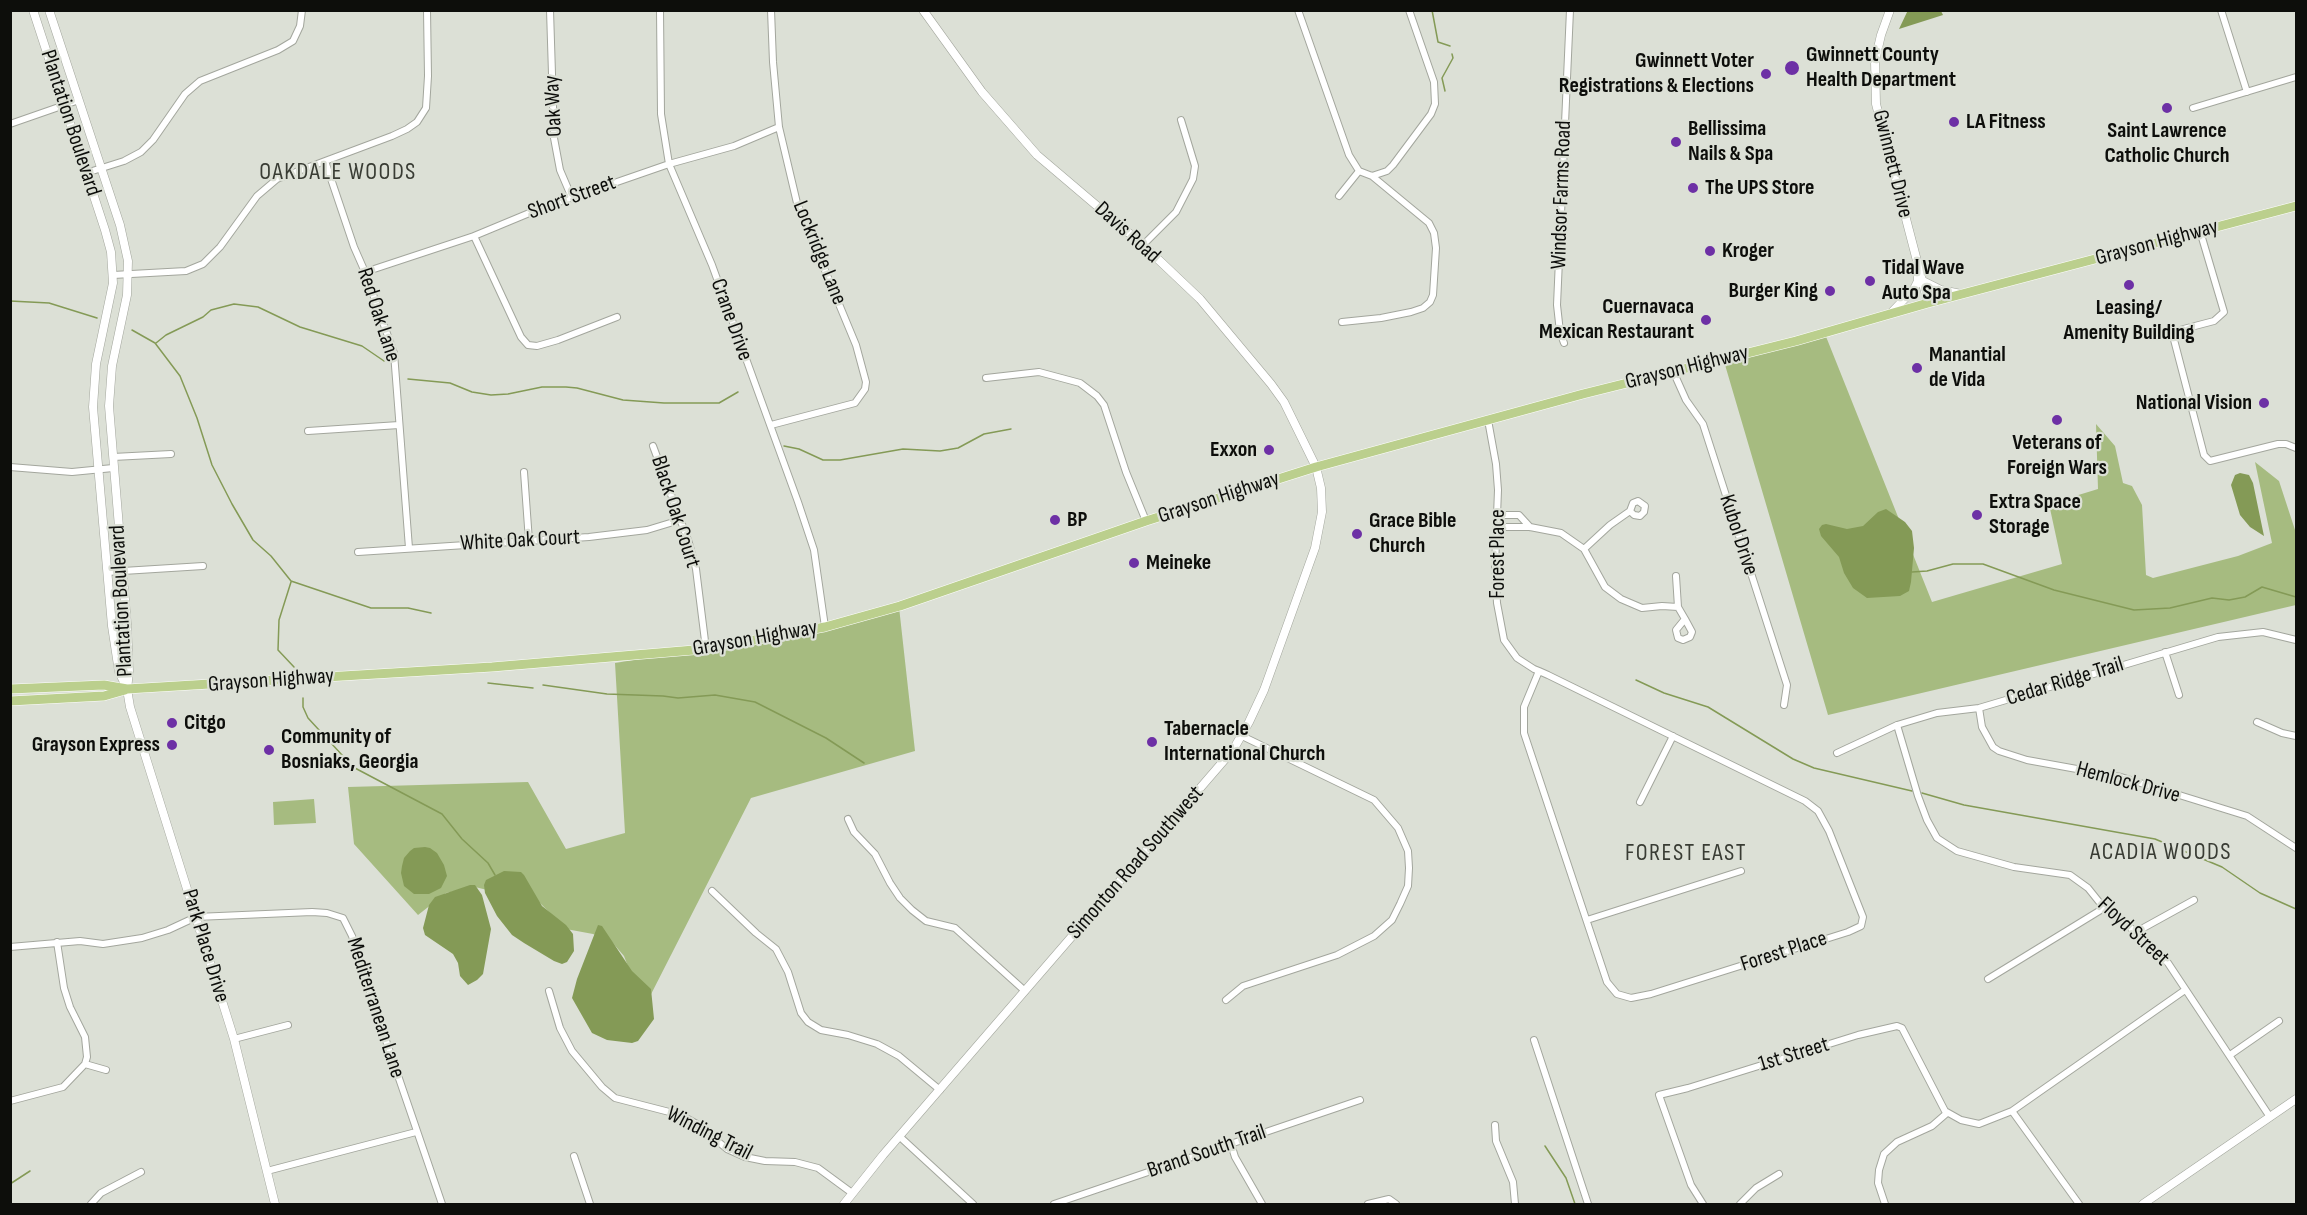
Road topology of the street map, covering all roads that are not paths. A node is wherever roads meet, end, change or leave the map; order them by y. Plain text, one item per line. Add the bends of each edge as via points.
1 (33, 10) edge
2 (49, 10) edge
3 (302, 10) edge
4 (427, 10) edge
5 (550, 10) edge
6 (660, 10) edge
7 (771, 10) edge
8 (922, 10) edge
9 (1298, 10) edge
10 (1409, 10) edge
11 (1570, 10) edge
12 (1890, 10) edge
13 (2221, 10) edge
14 (2296, 77) edge
15 (2247, 92) junction
16 (79, 100) junction
17 (64, 105) junction
18 (2193, 108) dead end
19 (1181, 120) dead end
20 (10, 123) edge
21 (779, 127) junction
22 (325, 161) junction
23 (669, 164) junction
24 (101, 168) junction
25 (1359, 171) junction
26 (86, 173) junction
27 (1372, 176) junction
28 (1339, 196) dead end
29 (572, 198) junction
30 (2296, 206) edge
31 (2200, 231) junction
32 (474, 236) junction
33 (1143, 245) junction
34 (1918, 264) junction
35 (366, 272) junction
36 (128, 274) junction
37 (113, 275) junction
38 (1923, 281) junction
39 (1964, 294) junction
40 (1928, 303) junction
41 (1890, 314) junction
42 (617, 317) dead end
43 (1342, 322) dead end
44 (1564, 343) dead end
45 (1673, 371) junction
46 (986, 378) dead end
47 (1488, 420) junction
48 (399, 425) junction
49 (771, 426) junction
50 (308, 431) dead end
51 (653, 446) dead end
52 (2296, 448) edge
53 (171, 454) dead end
54 (112, 457) junction
55 (10, 467) edge
56 (1316, 467) junction
57 (113, 468) junction
58 (98, 469) junction
59 (524, 472) dead end
60 (1630, 511) dead end
61 (1497, 515) junction
62 (680, 520) junction
63 (1146, 522) junction
64 (1497, 527) junction
65 (1530, 527) junction
66 (529, 541) junction
67 (409, 548) junction
68 (1584, 549) junction
69 (358, 552) dead end
70 (203, 566) dead end
71 (122, 571) junction
72 (107, 572) junction
73 (1676, 576) dead end
74 (1678, 607) junction
75 (1685, 619) dead end
76 (825, 627) junction
77 (2296, 640) edge
78 (706, 649) junction
79 (2165, 652) junction
80 (1539, 671) junction
81 (10, 689) edge
82 (127, 689) junction
83 (2179, 695) dead end
84 (10, 702) edge
85 (1784, 705) dead end
86 (1979, 708) junction
87 (2257, 722) dead end
88 (1897, 725) junction
89 (1242, 736) junction
90 (1673, 736) junction
91 (2296, 736) edge
92 (1838, 753) dead end
93 (1640, 802) dead end
94 (848, 819) dead end
95 (2296, 848) edge
96 (1741, 871) dead end
97 (712, 891) dead end
98 (2194, 900) dead end
99 (2104, 909) junction
100 (196, 917) junction
101 (1587, 920) junction
102 (2136, 932) junction
103 (57, 942) junction
104 (10, 946) edge
105 (1988, 980) dead end
106 (2185, 990) junction
107 (549, 991) dead end
108 (1025, 991) junction
109 (1226, 1000) dead end
110 (2279, 1021) dead end
111 (288, 1024) dead end
112 (234, 1039) junction
113 (1534, 1040) dead end
114 (2230, 1055) junction
115 (86, 1064) junction
116 (106, 1070) dead end
117 (940, 1090) junction
118 (2296, 1099) edge
119 (1360, 1100) dead end
120 (10, 1101) edge
121 (2012, 1111) junction
122 (1947, 1113) junction
123 (2270, 1117) junction
124 (1496, 1125) dead end
125 (416, 1132) junction
126 (899, 1136) junction
127 (1231, 1144) junction
128 (574, 1156) dead end
129 (267, 1171) junction
130 (141, 1172) dead end
131 (1779, 1174) dead end
132 (852, 1193) junction
133 (91, 1204) edge
134 (275, 1204) edge
135 (442, 1204) edge
136 (591, 1204) edge
137 (844, 1204) edge
138 (973, 1204) edge
139 (1057, 1204) edge
140 (1262, 1204) edge
141 (1368, 1204) edge
142 (1396, 1204) edge
143 (1515, 1204) edge
144 (1588, 1204) edge
145 (1703, 1204) edge
146 (1740, 1204) edge
147 (1885, 1204) edge
148 (2079, 1204) edge
149 (2143, 1204) edge

1 - 17 street, Plantation Boulevard
2 - 16 street, Plantation Boulevard
3 - 24 street via 293,41 200,81 185,94 141,152
4 - 22 street via 426,108 417,122 392,136
5 - 29 street, Oak Way via 554,138 560,170
6 - 23 street, Crane Drive via 661,114
7 - 21 street, Lockridge Lane
8 - 33 street, Davis Road via 982,92 1037,155
9 - 25 street via 1349,155
10 - 27 street via 1434,82 1435,104 1393,165
11 - 44 street, Windsor Farms Road via 1557,304
12 - 34 street, Gwinnett Drive via 1875,62 1876,105
13 - 15 street
14 - 15 street
15 - 18 street
16 - 17 street
16 - 24 street, Plantation Boulevard
17 - 20 street
17 - 26 street, Plantation Boulevard
19 - 33 street via 1195,166 1193,180 1176,212
21 - 23 street, Short Street via 734,146
21 - 49 street, Lockridge Lane via 797,203 856,345 866,381 855,403
22 - 35 street, Red Oak Lane
22 - 36 street via 277,179 257,196 203,264 186,272
23 - 29 street, Short Street
23 - 49 street, Crane Drive
24 - 26 street
24 - 36 street, Plantation Boulevard via 120,225
25 - 27 street
25 - 28 street
26 - 37 street, Plantation Boulevard via 111,252
27 - 43 street via 1421,214 1434,233 1433,295 1423,308 1411,312
29 - 32 street, Short Street
30 - 31 main road, Grayson Highway
31 - 39 main road, Grayson Highway
31 - 52 street via 2224,312 2214,321 2172,332 2204,455 2210,461 2278,444
32 - 35 street, Short Street
32 - 42 street via 528,345 558,340
33 - 56 street, Davis Road via 1200,299 1271,384
34 - 38 street, Gwinnett Drive
34 - 41 street via 1914,289
35 - 48 street, Red Oak Lane via 394,353
36 - 37 street
36 - 54 street, Plantation Boulevard via 109,389
37 - 58 street, Plantation Boulevard via 94,388
38 - 39 street via 1941,290
38 - 40 street, Gwinnett Drive
39 - 40 main road, Grayson Highway
40 - 41 main road, Grayson Highway
41 - 45 main road, Grayson Highway
45 - 47 main road, Grayson Highway
45 - 85 street, Kubol Drive via 1703,424 1787,685
46 - 63 street via 1039,372 1080,383 1097,396 1104,405
47 - 56 main road, Grayson Highway
47 - 61 street, Forest Place via 1496,464
48 - 50 street
48 - 67 street, Red Oak Lane
49 - 76 street, Crane Drive via 814,550
51 - 62 street, Black Oak Court
53 - 54 street
54 - 57 street, Plantation Boulevard
55 - 58 street via 72,472
56 - 63 main road, Grayson Highway
56 - 89 street, Simonton Road Southwest via 1323,504 1318,540 1263,691
57 - 58 street
57 - 71 street, Plantation Boulevard
58 - 72 street, Plantation Boulevard
59 - 66 street
60 - 68 street
61 - 64 street, Forest Place
61 - 65 street via 1519,515
62 - 66 street, White Oak Court via 647,530
62 - 78 street, Black Oak Court via 696,569
63 - 76 main road, Grayson Highway via 900,606
64 - 65 street
64 - 80 street, Forest Place via 1495,581 1504,640 1517,658
65 - 68 street via 1561,533
66 - 67 street, White Oak Court
67 - 69 street, White Oak Court
68 - 74 street via 1605,587 1621,599 1642,608
70 - 71 street
71 - 72 street
71 - 82 street, Plantation Boulevard
72 - 82 street, Plantation Boulevard via 119,672
73 - 74 street
74 - 75 street
76 - 78 main road, Grayson Highway
77 - 79 street, Cedar Ridge Trail via 2263,632 2218,637
78 - 82 main road, Grayson Highway via 492,667
79 - 83 street
79 - 86 street, Cedar Ridge Trail
80 - 90 street, Forest Place
80 - 101 street, Forest Place via 1524,707 1524,733
81 - 82 main road, Grayson Highway via 104,685
82 - 84 main road, Grayson Highway via 104,696
82 - 100 street, Park Place Drive
86 - 88 street, Cedar Ridge Trail via 1937,713
86 - 95 street, Hemlock Drive via 1982,728 1999,751 2121,777 2247,816
87 - 91 street
88 - 92 street, Cedar Ridge Trail
88 - 99 street, Floyd Street via 1927,820 1937,838 1961,853 2014,867 2070,875 2088,888
89 - 108 street, Simonton Road Southwest via 1209,780
89 - 109 street via 1374,800 1398,828 1408,851 1408,886 1392,920 1374,936 1337,955 1243,986
90 - 93 street
90 - 101 street, Forest Place via 1818,811 1863,916 1861,926 1631,998 1617,994 1607,982
94 - 108 street via 912,910 926,921 955,928
96 - 101 street
97 - 117 street via 776,949 808,1022 821,1030 877,1044 899,1056
98 - 102 street
99 - 102 street, Floyd Street
99 - 105 street
100 - 103 street via 142,938 103,944
100 - 112 street, Park Place Drive
100 - 125 street, Mediterranean Lane via 312,912 343,918
102 - 106 street, Floyd Street via 2168,963
103 - 104 street
103 - 115 street via 70,1008 86,1037
106 - 114 street, Floyd Street
106 - 121 street
107 - 132 street, Winding Trail via 572,1051 615,1098 681,1115 745,1157 795,1161 818,1168
108 - 117 street, Simonton Road Southwest
110 - 114 street
111 - 112 street
112 - 129 street, Park Place Drive
113 - 144 street
114 - 123 street, Floyd Street
115 - 116 street
115 - 120 street via 63,1087
117 - 126 street, Simonton Road Southwest
118 - 123 street
119 - 127 street, Brand South Trail
121 - 122 street via 1978,1124
121 - 148 street
122 - 145 street, 1st Street via 1902,1028 1897,1026 1659,1095 1691,1185
122 - 147 street via 1884,1154 1878,1183
123 - 149 street
124 - 143 street via 1496,1141 1513,1182
125 - 129 street
125 - 135 street, Mediterranean Lane
126 - 132 street, Simonton Road Southwest
126 - 138 street
127 - 139 street, Brand South Trail
127 - 140 street
128 - 136 street
129 - 134 street, Park Place Drive
130 - 133 street via 101,1193
131 - 146 street
132 - 137 street, Simonton Road Southwest
141 - 142 street via 1389,1199

